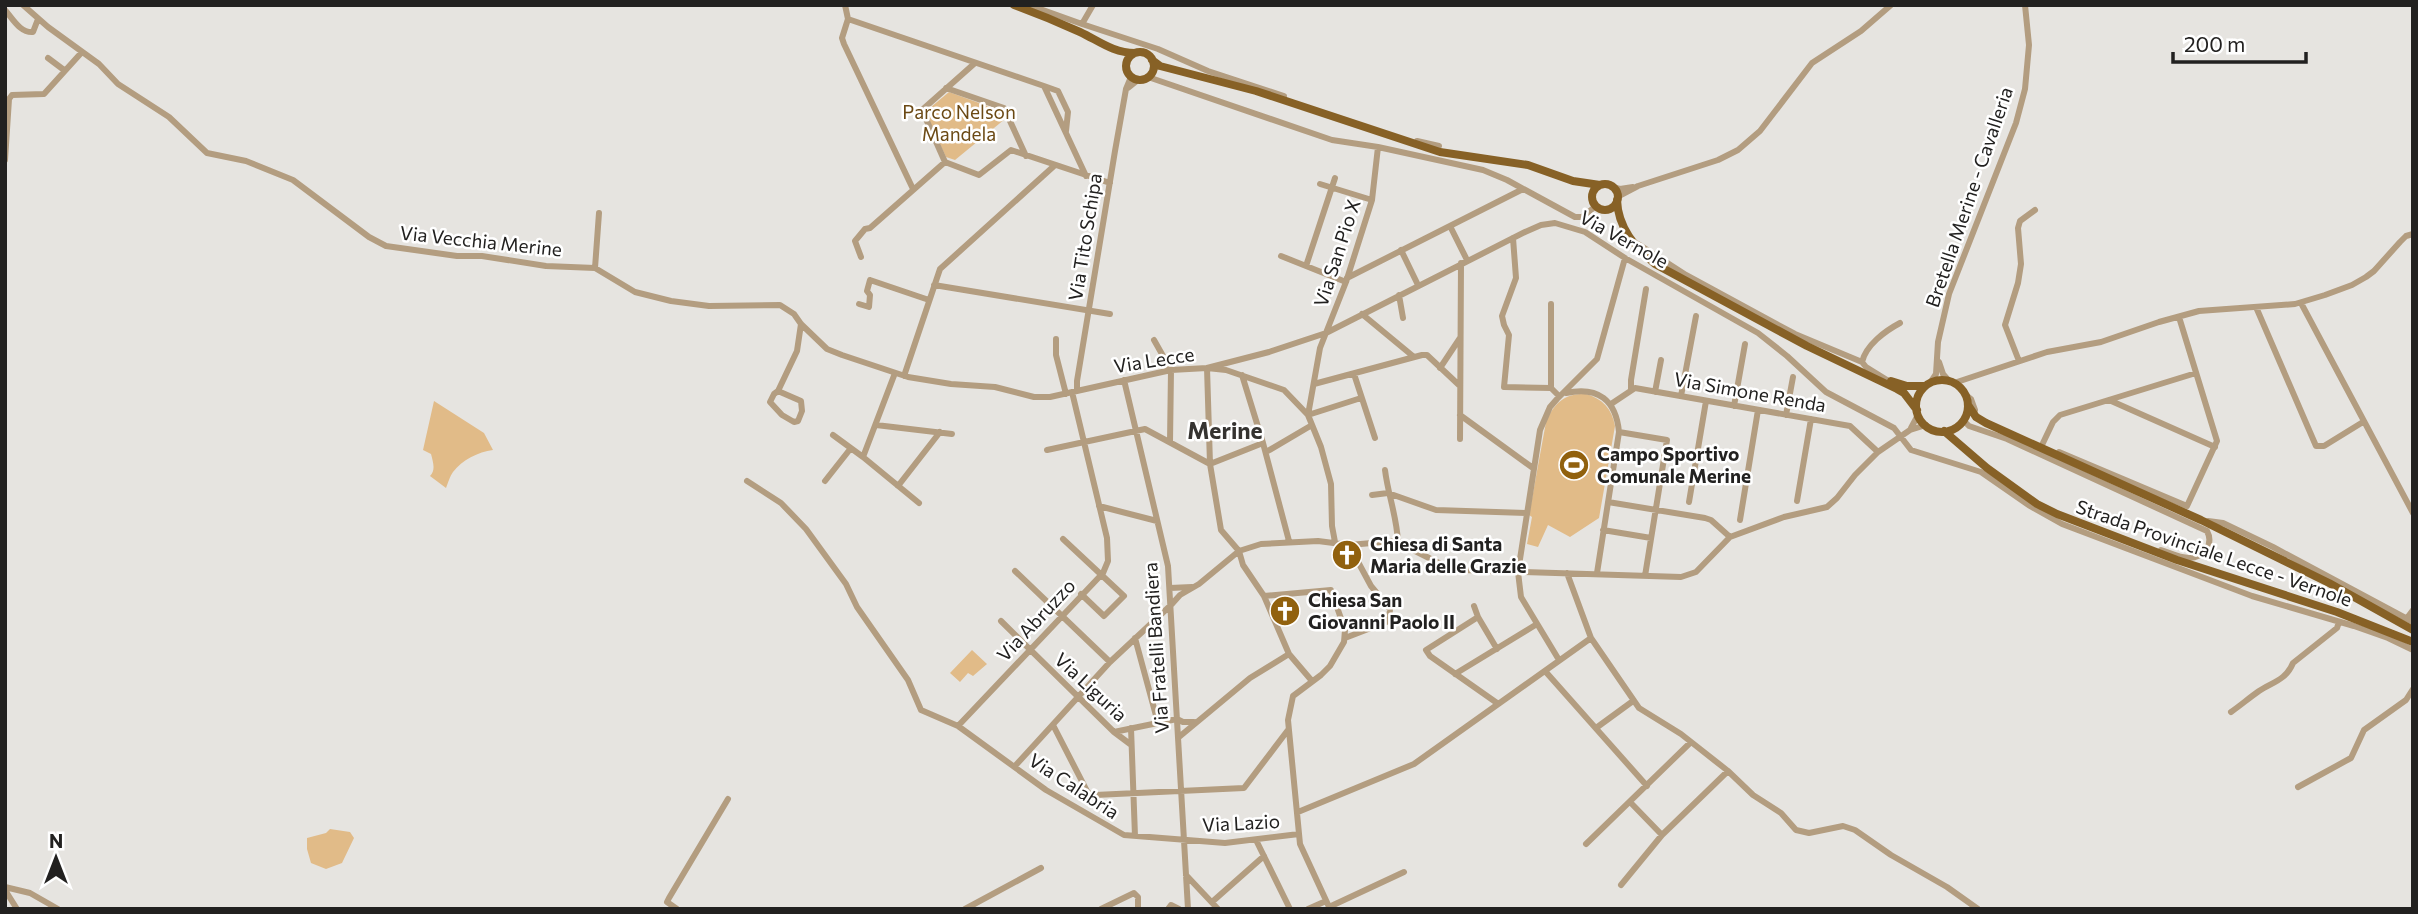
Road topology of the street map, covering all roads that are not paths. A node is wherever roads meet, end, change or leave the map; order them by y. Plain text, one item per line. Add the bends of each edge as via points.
1 (23, 5) edge
2 (1014, 5) edge
3 (1029, 5) edge
4 (1093, 5) edge
5 (1891, 5) edge
6 (2025, 5) edge
7 (5, 10) edge
8 (845, 11) edge
9 (38, 19) junction
10 (1082, 24) junction
11 (48, 27) junction
12 (33, 32) junction
13 (1111, 49) junction
14 (1158, 49) junction
15 (1138, 50) junction
16 (82, 52) junction
17 (48, 58) dead end
18 (1151, 58) junction
19 (975, 63) junction
20 (1126, 65) junction
21 (64, 70) junction
22 (1175, 70) junction
23 (1151, 75) junction
24 (1134, 78) junction
25 (946, 88) junction
26 (1439, 146) dead end
27 (1378, 147) junction
28 (1026, 156) junction
29 (5, 160) edge
30 (945, 162) junction
31 (1054, 166) junction
32 (1086, 176) junction
33 (1335, 178) dead end
34 (1573, 181) junction
35 (1110, 183) junction
36 (1320, 184) dead end
37 (1600, 185) junction
38 (1638, 186) junction
39 (1612, 187) junction
40 (1332, 188) junction
41 (913, 189) junction
42 (1522, 189) junction
43 (1592, 196) junction
44 (1617, 199) junction
45 (1372, 200) junction
46 (1595, 206) junction
47 (1605, 210) junction
48 (2035, 210) dead end
49 (599, 213) dead end
50 (1623, 225) junction
51 (1450, 226) junction
52 (2413, 234) edge
53 (1513, 238) junction
54 (1401, 250) junction
55 (1281, 256) dead end
56 (861, 257) dead end
57 (1625, 258) junction
58 (1464, 262) junction
59 (1306, 265) junction
60 (595, 268) junction
61 (1347, 280) junction
62 (934, 285) junction
63 (1418, 285) junction
64 (1646, 289) dead end
65 (1399, 295) junction
66 (929, 300) junction
67 (2301, 303) junction
68 (859, 304) dead end
69 (1551, 304) dead end
70 (2256, 307) junction
71 (1089, 310) junction
72 (794, 314) joint
73 (1110, 314) dead end
74 (1362, 314) junction
75 (1696, 316) dead end
76 (2179, 317) junction
77 (1403, 318) dead end
78 (1900, 323) dead end
79 (801, 324) junction
80 (1324, 334) junction
81 (1461, 336) junction
82 (1056, 339) dead end
83 (1154, 340) dead end
84 (1745, 344) dead end
85 (1938, 356) junction
86 (1414, 357) junction
87 (1863, 359) junction
88 (1661, 360) dead end
89 (1850, 361) junction
90 (2019, 361) junction
91 (1207, 368) junction
92 (1440, 368) junction
93 (1171, 370) junction
94 (894, 373) junction
95 (2196, 373) junction
96 (1354, 374) junction
97 (1242, 375) junction
98 (904, 376) junction
99 (1978, 376) junction
100 (1793, 377) dead end
101 (1124, 380) junction
102 (1887, 380) junction
103 (1952, 382) junction
104 (1314, 384) junction
105 (1928, 385) junction
106 (1461, 386) junction
107 (1551, 388) junction
108 (1632, 389) junction
109 (778, 391) junction
110 (1072, 392) junction
111 (1656, 392) junction
112 (1965, 394) junction
113 (1561, 395) junction
114 (1681, 396) junction
115 (1362, 398) junction
116 (2108, 400) junction
117 (1706, 401) junction
118 (1611, 404) junction
119 (1968, 405) junction
120 (1734, 406) junction
121 (1758, 410) junction
122 (1918, 412) junction
123 (1308, 415) junction
124 (1460, 415) junction
125 (1786, 415) junction
126 (1811, 419) junction
127 (1964, 420) junction
128 (2363, 422) junction
129 (876, 425) junction
130 (1312, 425) junction
131 (1926, 425) junction
132 (1889, 429) junction
133 (1136, 430) junction
134 (1910, 430) junction
135 (1944, 431) junction
136 (940, 432) junction
137 (1619, 432) junction
138 (952, 434) dead end
139 (833, 435) dead end
140 (1899, 437) junction
141 (1375, 438) dead end
142 (1460, 439) dead end
143 (1084, 442) junction
144 (1170, 442) junction
145 (1263, 443) junction
146 (1888, 444) junction
147 (2042, 445) junction
148 (2216, 447) junction
149 (851, 448) junction
150 (1047, 450) dead end
151 (1266, 452) junction
152 (1878, 452) junction
153 (863, 457) junction
154 (1210, 463) junction
155 (1533, 468) junction
156 (1385, 470) dead end
157 (747, 481) dead end
158 (825, 481) dead end
159 (898, 485) junction
160 (1388, 494) junction
161 (1372, 495) dead end
162 (1797, 501) dead end
163 (1608, 502) junction
164 (1689, 502) dead end
165 (919, 503) dead end
166 (1099, 506) junction
167 (1656, 510) junction
168 (1526, 513) junction
169 (2413, 513) edge
170 (1157, 520) junction
171 (1740, 520) dead end
172 (2201, 520) junction
173 (1603, 530) junction
174 (1730, 537) junction
175 (1651, 538) junction
176 (1063, 539) dead end
177 (1289, 541) junction
178 (1335, 542) junction
179 (1398, 542) junction
180 (2132, 543) junction
181 (1239, 551) junction
182 (1357, 560) dead end
183 (1015, 571) dead end
184 (1518, 572) junction
185 (1567, 573) junction
186 (1597, 573) junction
187 (1101, 574) junction
188 (1645, 576) junction
189 (1194, 587) junction
190 (1170, 588) junction
191 (1081, 594) junction
192 (1264, 596) junction
193 (1171, 606) junction
194 (1474, 606) dead end
195 (2413, 610) edge
196 (1061, 614) junction
197 (1478, 617) junction
198 (2410, 620) edge
199 (1001, 621) dead end
200 (2339, 622) junction
201 (1537, 624) junction
202 (2413, 630) edge
203 (1135, 638) junction
204 (1345, 638) junction
205 (1591, 638) junction
206 (2413, 642) edge
207 (1497, 649) junction
208 (1029, 650) junction
209 (2413, 650) edge
210 (1289, 654) junction
211 (1559, 660) junction
212 (1110, 662) junction
213 (1545, 671) junction
214 (1455, 674) junction
215 (1312, 681) junction
216 (2413, 689) edge
217 (1078, 697) junction
218 (1633, 701) junction
219 (1497, 703) junction
220 (2231, 712) dead end
221 (1177, 719) junction
222 (1197, 721) junction
223 (1158, 723) junction
224 (1053, 725) junction
225 (958, 726) junction
226 (1597, 728) junction
227 (1130, 729) junction
228 (1288, 730) junction
229 (1114, 732) junction
230 (1179, 737) junction
231 (1692, 742) junction
232 (1130, 744) junction
233 (1014, 766) junction
234 (1728, 771) junction
235 (1647, 786) junction
236 (2298, 787) dead end
237 (1183, 792) junction
238 (1133, 794) junction
239 (729, 799) dead end
240 (1630, 802) junction
241 (1298, 812) junction
242 (1299, 834) junction
243 (1662, 835) junction
244 (1135, 836) junction
245 (1256, 840) junction
246 (1185, 841) junction
247 (1586, 844) dead end
248 (1264, 856) junction
249 (1041, 868) dead end
250 (1404, 872) dead end
251 (1186, 875) junction
252 (1621, 885) dead end
253 (5, 889) edge
254 (979, 901) junction
255 (1212, 902) junction
256 (1289, 906) edge
257 (1328, 906) edge
258 (17, 909) edge
259 (58, 909) edge
260 (677, 909) edge
261 (965, 909) edge
262 (983, 909) edge
263 (1101, 909) edge
264 (1138, 909) edge
265 (1168, 909) edge
266 (1179, 909) edge
267 (1188, 909) edge
268 (1217, 909) edge
269 (1281, 909) edge
270 (1308, 909) edge
271 (1978, 909) edge

1 - 9 street, Via Vecchia Merine
2 - 13 main road
3 - 10 street
4 - 10 street
5 - 38 street via 1812,63 1760,131 1738,150
6 - 85 street, Bretella Merine - Cavalleria via 2029,45 2025,89 1949,294
7 - 12 street via 21,29
8 - 19 street
8 - 41 street via 844,44
9 - 11 street, Via Vecchia Merine
9 - 12 street
10 - 15 street
11 - 12 street
11 - 16 street, Via Vecchia Merine
13 - 15 main road via 1122,53
13 - 20 main road
14 - 15 street
14 - 18 street
14 - 26 street via 1208,71
15 - 18 main road
15 - 20 main road
16 - 21 street
16 - 60 street, Via Vecchia Merine via 118,84 169,117 207,153 246,160 293,180 386,246
17 - 21 street
18 - 22 main road
18 - 23 main road
19 - 25 street
19 - 32 street via 1044,86
20 - 24 main road
21 - 29 street via 44,94 12,95 9,99
22 - 23 main road
22 - 34 main road via 1256,91 1440,152 1528,165
23 - 24 main road
23 - 27 street via 1332,140
24 - 35 street, Via Tito Schipa via 1126,89
25 - 28 street via 1004,108
25 - 30 street via 922,110
27 - 42 street via 1483,170
27 - 45 street, Via San Pio X
28 - 30 street via 1011,150 979,175
28 - 31 street
30 - 41 street
31 - 32 street
31 - 62 street via 943,265
32 - 35 street
33 - 40 street
34 - 37 main road
34 - 43 main road
35 - 71 street, Via Tito Schipa
36 - 40 street
37 - 39 main road
37 - 43 main road
38 - 39 street
38 - 44 street
39 - 44 main road
40 - 45 street
40 - 59 street
41 - 56 street via 855,241
42 - 46 street via 1575,217
42 - 51 street
43 - 46 main road
44 - 47 main road
44 - 50 main road
45 - 61 street, Via San Pio X
46 - 47 main road
47 - 50 main road
48 - 90 street via 2020,221 2019,274 2005,325
49 - 60 street
50 - 89 main road via 1645,256 1666,271 1795,340
51 - 54 street
51 - 58 street
52 - 67 street via 2366,277
53 - 57 street, Via Vernole via 1541,225 1563,224 1585,232
53 - 58 street, Via Vernole
53 - 107 street via 1516,278 1502,316 1509,335 1504,387
54 - 61 street
54 - 63 street
55 - 59 street
57 - 113 street via 1597,359
57 - 132 street, Via Vernole via 1758,334 1826,392
58 - 63 street, Via Vernole
58 - 81 street
59 - 61 street
60 - 72 street, Via Vecchia Merine via 652,298 709,306 780,305
61 - 80 street, Via San Pio X
62 - 66 street
62 - 71 street
63 - 65 street, Via Vernole
64 - 108 street
65 - 74 street, Via Vernole
65 - 77 street
66 - 68 street via 870,280 869,307
66 - 98 street
67 - 70 street
67 - 128 street
69 - 107 street
70 - 76 street
70 - 128 street via 2316,446 2324,446
71 - 73 street
71 - 110 street, Via Tito Schipa
72 - 79 street, Via Lecce
74 - 80 street, Via Vernole
74 - 86 street
75 - 114 street
76 - 90 street
76 - 95 street
78 - 87 street via 1884,333
79 - 94 street, Via Lecce via 827,349
79 - 109 street via 797,351
80 - 91 street, Via Vernole
80 - 104 street
81 - 92 street
81 - 106 street
82 - 110 street via 1056,355
83 - 93 street
84 - 120 street
85 - 103 street
85 - 105 street, Bretella Merine - Cavalleria via 1936,374
86 - 92 street via 1427,355
86 - 96 street
87 - 89 street
87 - 102 street via 1866,367
88 - 111 street
89 - 102 main road
89 - 122 main road via 1904,393
90 - 99 street
91 - 93 street, Via Lecce
91 - 97 street, Via Lecce
91 - 154 street
92 - 106 street
93 - 101 street, Via Lecce
93 - 144 street
94 - 98 street, Via Lecce
94 - 129 street
95 - 116 street
95 - 148 street
96 - 104 street
96 - 115 street
97 - 123 street, Via Lecce via 1284,390
97 - 145 street
98 - 110 street, Via Lecce via 995,387 1034,397
99 - 103 street
99 - 112 street
100 - 125 street
101 - 110 street, Via Lecce
101 - 133 street, Via Fratelli Bandiera
102 - 105 main road via 1907,386
103 - 105 main road
103 - 112 main road
104 - 123 street
105 - 122 main road via 1919,395
106 - 124 street
107 - 113 street
108 - 111 street, Via Simone Renda
108 - 118 street
109 - 109 street via 802,401 798,421 774,408 771,402
110 - 143 street
111 - 114 street, Via Simone Renda
112 - 119 main road
112 - 147 street via 1977,414
113 - 118 street via 1593,391
113 - 155 street via 1545,418
114 - 117 street, Via Simone Renda
115 - 123 street
115 - 141 street
116 - 147 street via 2055,418
116 - 148 street
117 - 120 street, Via Simone Renda
117 - 164 street
118 - 137 street
119 - 127 main road
119 - 172 main road, Strada Provinciale Lecce - Vernole via 1980,419 2006,433
120 - 121 street, Via Simone Renda
121 - 125 street, Via Simone Renda
121 - 171 street
122 - 131 main road
122 - 134 street
123 - 130 street, Via Lecce
124 - 142 street
124 - 155 street
125 - 126 street, Via Simone Renda
126 - 152 street, Via Simone Renda via 1850,426
126 - 162 street
127 - 135 main road
127 - 180 street via 2207,531 2211,538 2209,547 2187,559
128 - 169 street
129 - 136 street
129 - 153 street
130 - 151 street
130 - 178 street, Via Lecce via 1331,484
131 - 134 street
131 - 135 main road, Strada Provinciale Lecce - Vernole
132 - 140 street, Via Vernole via 1896,430
132 - 146 street
133 - 143 street
133 - 144 street via 1145,429
133 - 170 street, Via Fratelli Bandiera
134 - 140 street
135 - 180 main road, Strada Provinciale Lecce - Vernole via 2037,504
136 - 138 street
136 - 159 street
137 - 163 street
137 - 167 street via 1667,440
139 - 149 street
140 - 146 street
140 - 200 street, Via Vernole via 1911,450 1981,472 2062,524 2252,596
143 - 150 street
143 - 166 street
144 - 154 street
145 - 151 street
145 - 154 street
146 - 152 street
147 - 148 street via 2188,506
149 - 153 street
149 - 158 street
151 - 177 street
152 - 174 street via 1826,507
153 - 159 street
154 - 181 street via 1221,530
155 - 168 street
156 - 160 street
157 - 225 street, Via Calabria via 781,503 806,529 908,680 921,710
159 - 165 street
160 - 161 street
160 - 168 street via 1436,510
160 - 179 street via 1398,524
163 - 167 street
163 - 173 street
166 - 170 street
166 - 187 street via 1108,546 1108,561
167 - 174 street via 1705,518
167 - 175 street
168 - 184 street
170 - 190 street, Via Fratelli Bandiera
172 - 198 street via 2222,523 2273,547
172 - 202 main road, Strada Provinciale Lecce - Vernole
173 - 175 street
173 - 186 street
174 - 188 street via 1688,576
175 - 188 street
176 - 187 street, Via Abruzzo
177 - 178 street
177 - 181 street
178 - 179 street
179 - 184 street via 1453,568
180 - 206 main road, Strada Provinciale Lecce - Vernole
181 - 189 street
181 - 192 street
182 - 204 street via 1390,609 1389,621
183 - 196 street
184 - 185 street
184 - 201 street via 1521,597
185 - 186 street
185 - 205 street
186 - 188 street
187 - 191 street, Via Abruzzo
187 - 191 street via 1124,596 1104,616
189 - 190 street
189 - 193 street via 1180,594
190 - 193 street, Via Fratelli Bandiera
191 - 196 street, Via Abruzzo
192 - 204 street via 1331,590
192 - 210 street
193 - 203 street
193 - 221 street, Via Fratelli Bandiera
194 - 197 street
195 - 198 street
196 - 208 street, Via Abruzzo
196 - 212 street
197 - 207 street
197 - 214 street via 1426,650
199 - 208 street, Via Liguria
200 - 209 street, Via Vernole
200 - 220 street via 2293,663 2281,680
201 - 207 street
201 - 211 street
203 - 212 street
203 - 223 street
204 - 215 street via 1330,666
205 - 211 street
205 - 218 street
207 - 214 street
208 - 217 street, Via Liguria
208 - 225 street, Via Abruzzo
210 - 215 street
210 - 222 street via 1250,678
211 - 213 street
212 - 217 street
213 - 219 street
213 - 226 street
214 - 219 street
215 - 228 street via 1293,696
216 - 236 street via 2406,700 2364,730 2351,758
217 - 224 street
217 - 229 street, Via Liguria
218 - 226 street
218 - 231 street
219 - 241 street via 1413,764
221 - 222 street
221 - 223 street
221 - 230 street, Via Fratelli Bandiera
222 - 230 street
223 - 227 street
224 - 233 street
224 - 238 street via 1090,795
225 - 233 street, Via Calabria
226 - 235 street
227 - 229 street
227 - 232 street
228 - 237 street via 1244,788
228 - 241 street
229 - 232 street, Via Liguria
230 - 237 street, Via Fratelli Bandiera
231 - 234 street
231 - 235 street
232 - 238 street
233 - 244 street, Via Calabria via 1118,833
234 - 243 street
234 - 271 street via 1781,813 1796,831 1843,826 1855,830
235 - 240 street
237 - 238 street
237 - 246 street, Via Fratelli Bandiera
238 - 244 street
239 - 260 street via 667,902
240 - 243 street
240 - 247 street
241 - 242 street
242 - 245 street, Via Lazio
242 - 257 street
243 - 252 street
244 - 246 street, Via Calabria
245 - 246 street, Via Lazio
245 - 248 street
246 - 251 street, Via Fratelli Bandiera
248 - 255 street
248 - 256 street
249 - 254 street
250 - 257 street
251 - 255 street
251 - 267 street, Via Fratelli Bandiera
253 - 258 street
253 - 259 street via 30,893
254 - 261 street
254 - 262 street
255 - 268 street
256 - 269 street
257 - 270 street
263 - 264 street via 1134,893
265 - 266 street via 1171,905

